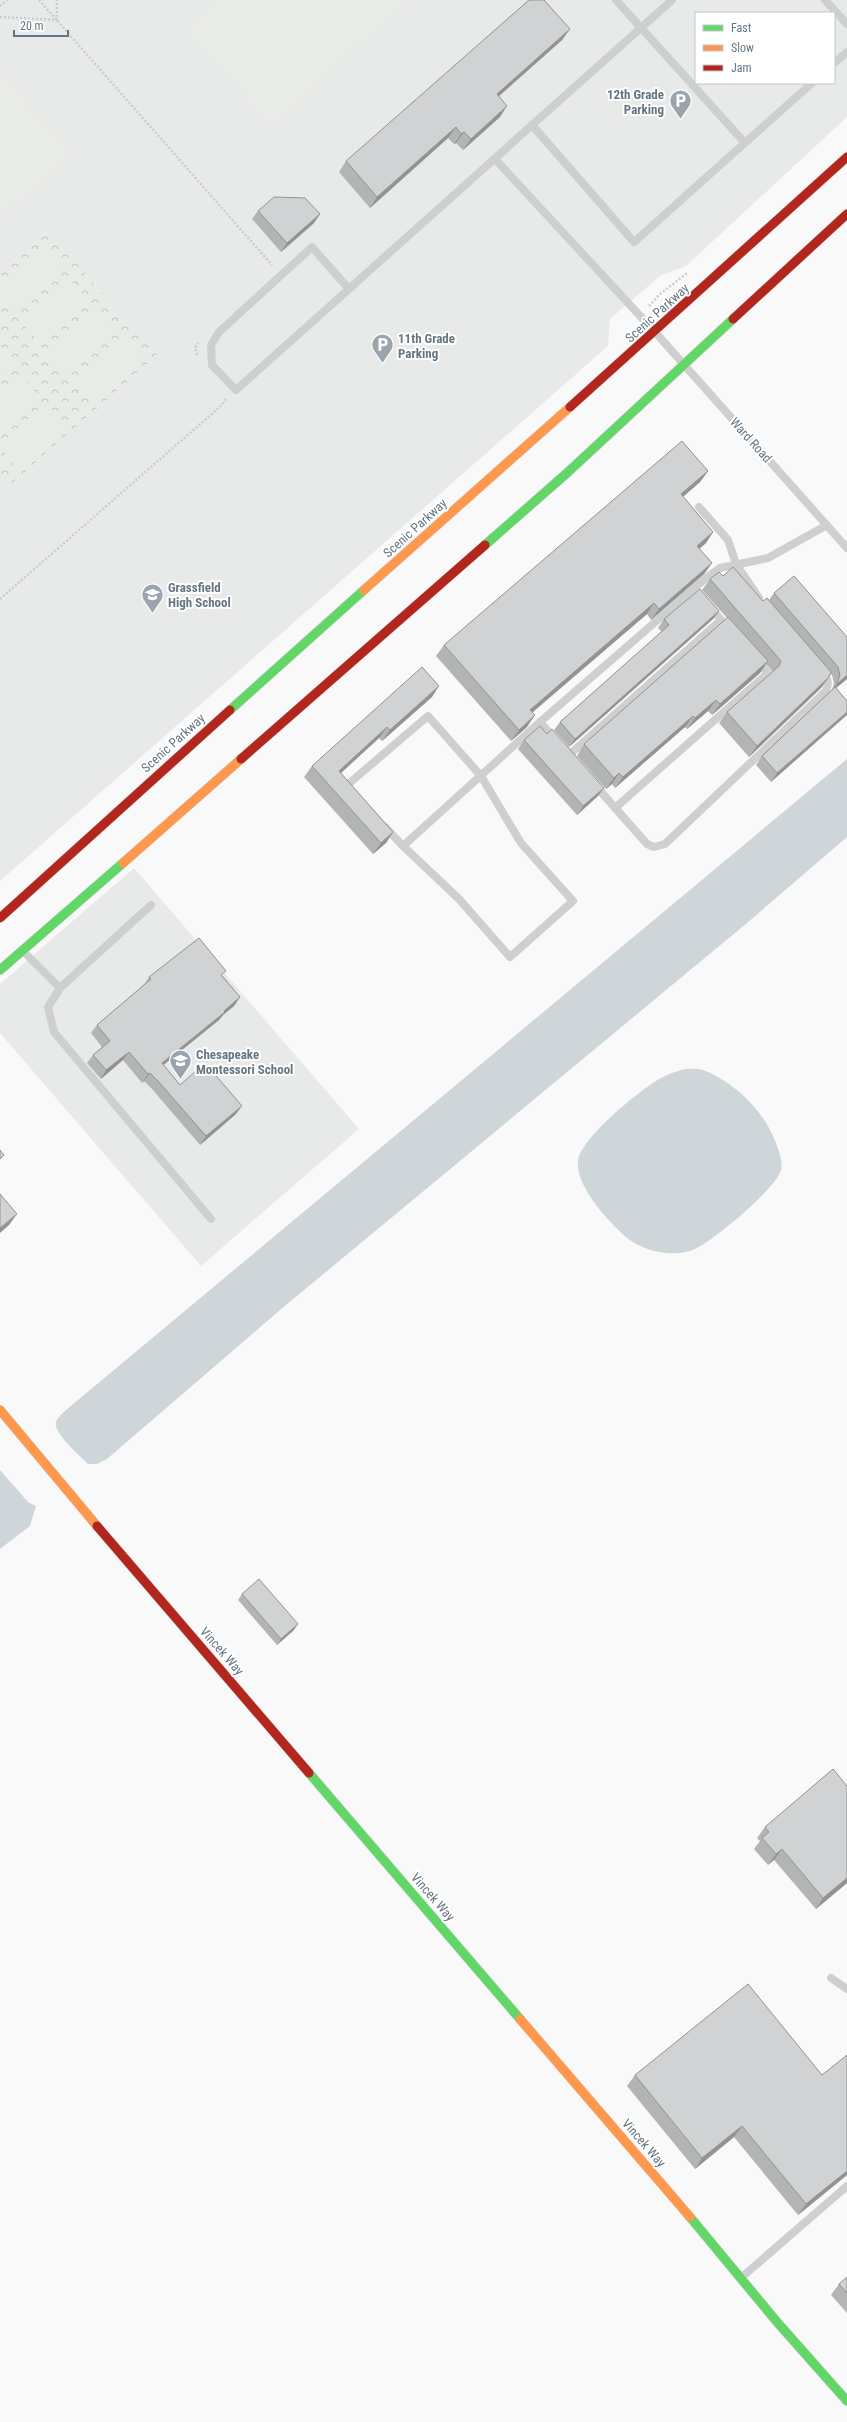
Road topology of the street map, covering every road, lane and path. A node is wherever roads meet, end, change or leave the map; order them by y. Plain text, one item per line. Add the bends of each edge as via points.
1 (7, 0) edge
2 (39, 0) edge
3 (57, 0) edge
4 (616, 0) edge
5 (672, 0) edge
6 (827, 1) edge
7 (0, 6) edge
8 (0, 17) edge
9 (57, 20) junction
10 (847, 24) edge
11 (642, 27) junction
12 (847, 52) edge
13 (835, 62) edge
14 (811, 84) edge
15 (532, 126) junction
16 (745, 143) junction
17 (847, 157) edge
18 (495, 159) junction
19 (847, 214) edge
20 (267, 269) dead end
21 (349, 289) junction
22 (655, 332) junction
23 (198, 342) dead end
24 (199, 362) dead end
25 (683, 363) junction
26 (222, 393) dead end
27 (699, 507) dead end
28 (827, 525) junction
29 (847, 548) edge
30 (736, 564) junction
31 (699, 594) junction
32 (0, 599) edge
33 (762, 602) edge
34 (721, 620) junction
35 (737, 638) edge
36 (752, 655) edge
37 (818, 667) edge
38 (540, 722) junction
39 (482, 776) junction
40 (590, 779) edge
41 (356, 797) edge
42 (615, 808) junction
43 (377, 819) edge
44 (403, 846) junction
45 (151, 905) dead end
46 (0, 918) edge
47 (22, 950) junction
48 (0, 970) edge
49 (60, 988) junction
50 (211, 1219) dead end
51 (0, 1410) edge
52 (831, 1978) dead end
53 (847, 1989) edge
54 (847, 2186) edge
55 (741, 2277) junction
56 (847, 2401) edge

1 - 7 path
2 - 9 path
3 - 9 path
4 - 11 lane
5 - 11 lane
6 - 10 lane
8 - 9 path
9 - 20 path via 273,264
11 - 15 lane
11 - 16 lane
12 - 13 lane
14 - 16 lane
15 - 16 lane via 634,242
15 - 18 lane
17 - 22 street, Scenic Parkway
18 - 21 lane
18 - 22 lane, Ward Road
19 - 25 street
21 - 21 lane via 236,390 212,365 211,345 219,332 312,247
22 - 25 lane, Ward Road
22 - 46 street, Scenic Parkway via 155,776
23 - 24 path via 195,348
25 - 28 lane, Ward Road
25 - 47 street via 567,473
26 - 32 path via 227,399 222,405
27 - 30 lane via 728,540
28 - 29 lane, Ward Road
28 - 30 lane via 768,558
30 - 31 lane via 720,568
30 - 33 lane
31 - 34 lane
31 - 38 lane
34 - 35 lane
34 - 38 lane via 567,752
36 - 42 lane via 768,673
37 - 42 lane via 828,679 826,691 665,844 654,847 647,844
38 - 39 lane
39 - 41 lane via 428,716 346,786
39 - 44 lane
39 - 44 lane via 521,843 573,901 510,957 459,899
40 - 42 lane
43 - 44 lane
45 - 49 lane
47 - 48 street
47 - 49 lane
49 - 50 lane via 48,1007 54,1032
51 - 55 street, Vincek Way via 86,1514
52 - 53 lane
54 - 55 lane
55 - 56 street, Vincek Way

